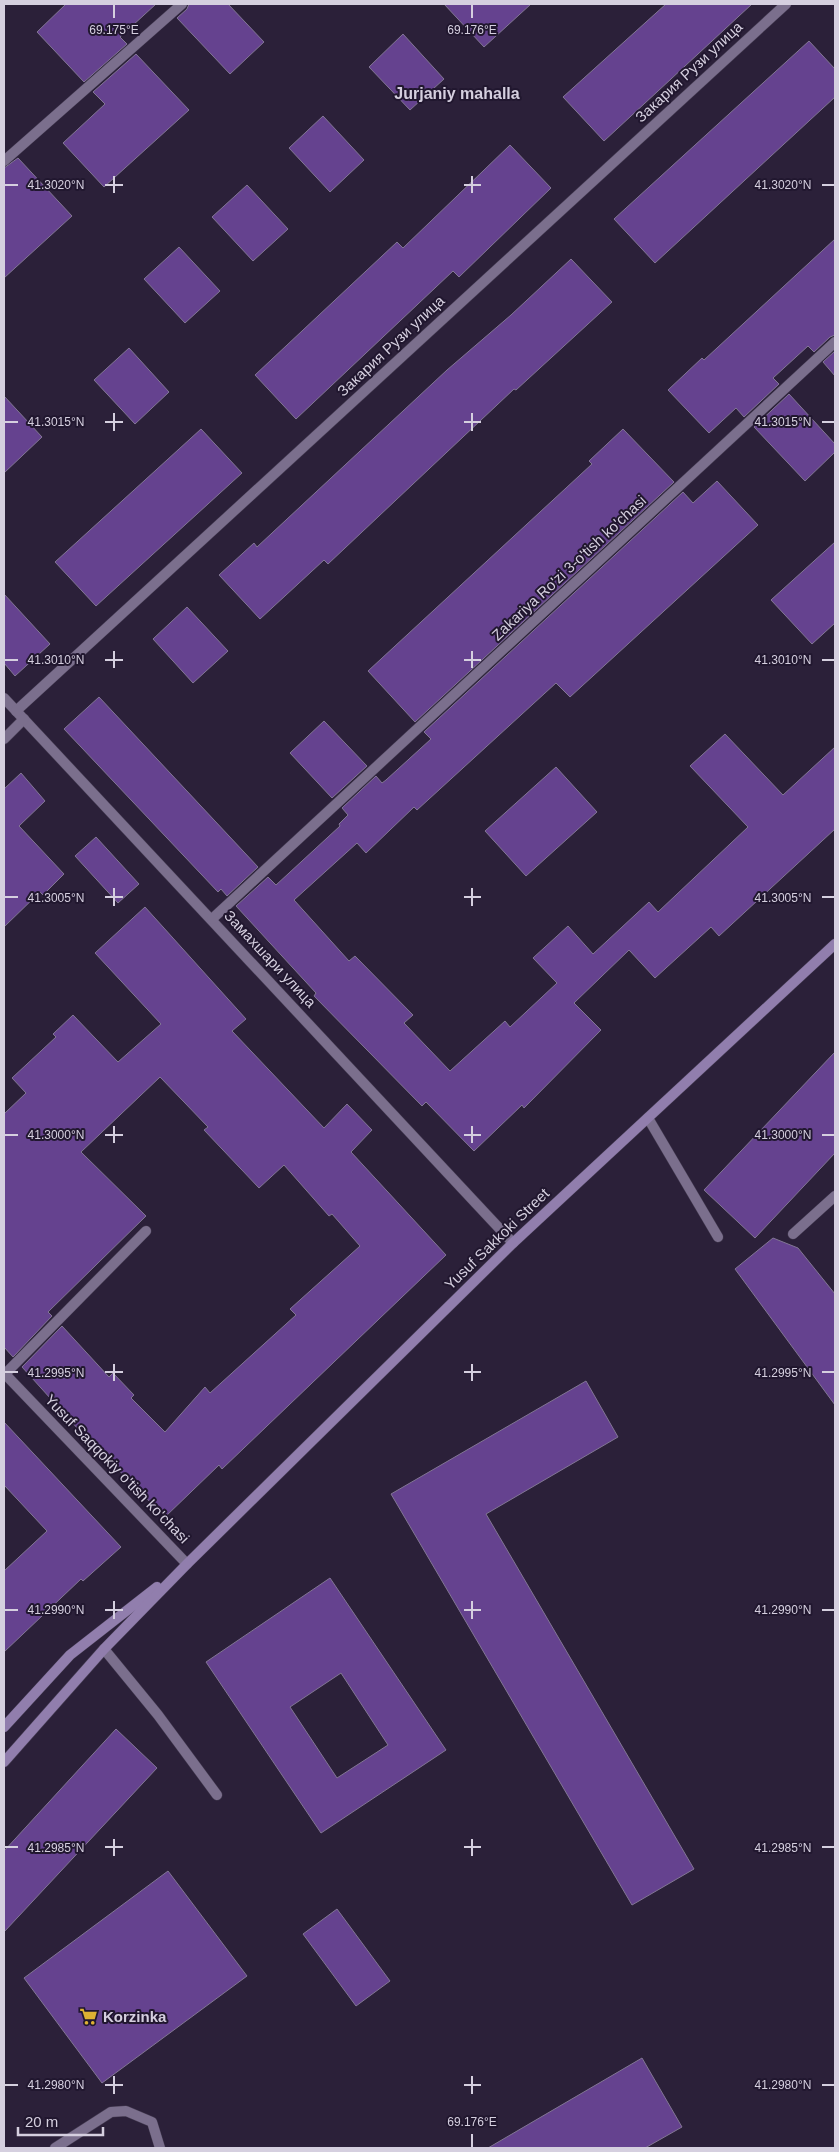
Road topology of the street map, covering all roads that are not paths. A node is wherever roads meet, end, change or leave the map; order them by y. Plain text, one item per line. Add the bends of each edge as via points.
1 (182, 4) edge
2 (786, 4) edge
3 (4, 161) edge
4 (835, 342) edge
5 (4, 698) edge
6 (16, 711) junction
7 (24, 719) junction
8 (4, 739) edge
9 (212, 919) junction
10 (835, 944) edge
11 (648, 1118) junction
12 (835, 1196) edge
13 (146, 1231) dead end
14 (794, 1234) dead end
15 (718, 1237) dead end
16 (513, 1243) junction
17 (4, 1373) edge
18 (187, 1564) junction
19 (104, 1649) junction
20 (4, 1727) edge
21 (4, 1762) edge
22 (217, 1795) dead end
23 (56, 2148) edge
24 (160, 2148) edge

1 - 3 street
2 - 6 street, Закария Рузи улица
4 - 9 street, Zakariya Ro'zi 3-o'tish ko'chasi
5 - 6 street, Замахшари улица
6 - 7 street, Замахшари улица
7 - 8 street
7 - 9 street, Замахшари улица
9 - 16 street, Замахшари улица
10 - 11 main road, Yusuf Sakkoki Street
11 - 15 street
11 - 16 main road, Yusuf Sakkoki Street
12 - 14 street
13 - 17 street
16 - 18 main road, Yusuf Sakkoki Street
17 - 18 street, Yusuf Saqqokiy o'tish ko'chasi
18 - 19 main road, Yusuf Sakkoki Street
18 - 20 main road, Yusuf Sakkoki Street via 70,1655
19 - 21 main road, Yusuf Sakkoki Street
19 - 22 street
23 - 24 street via 111,2112 126,2110 152,2122

